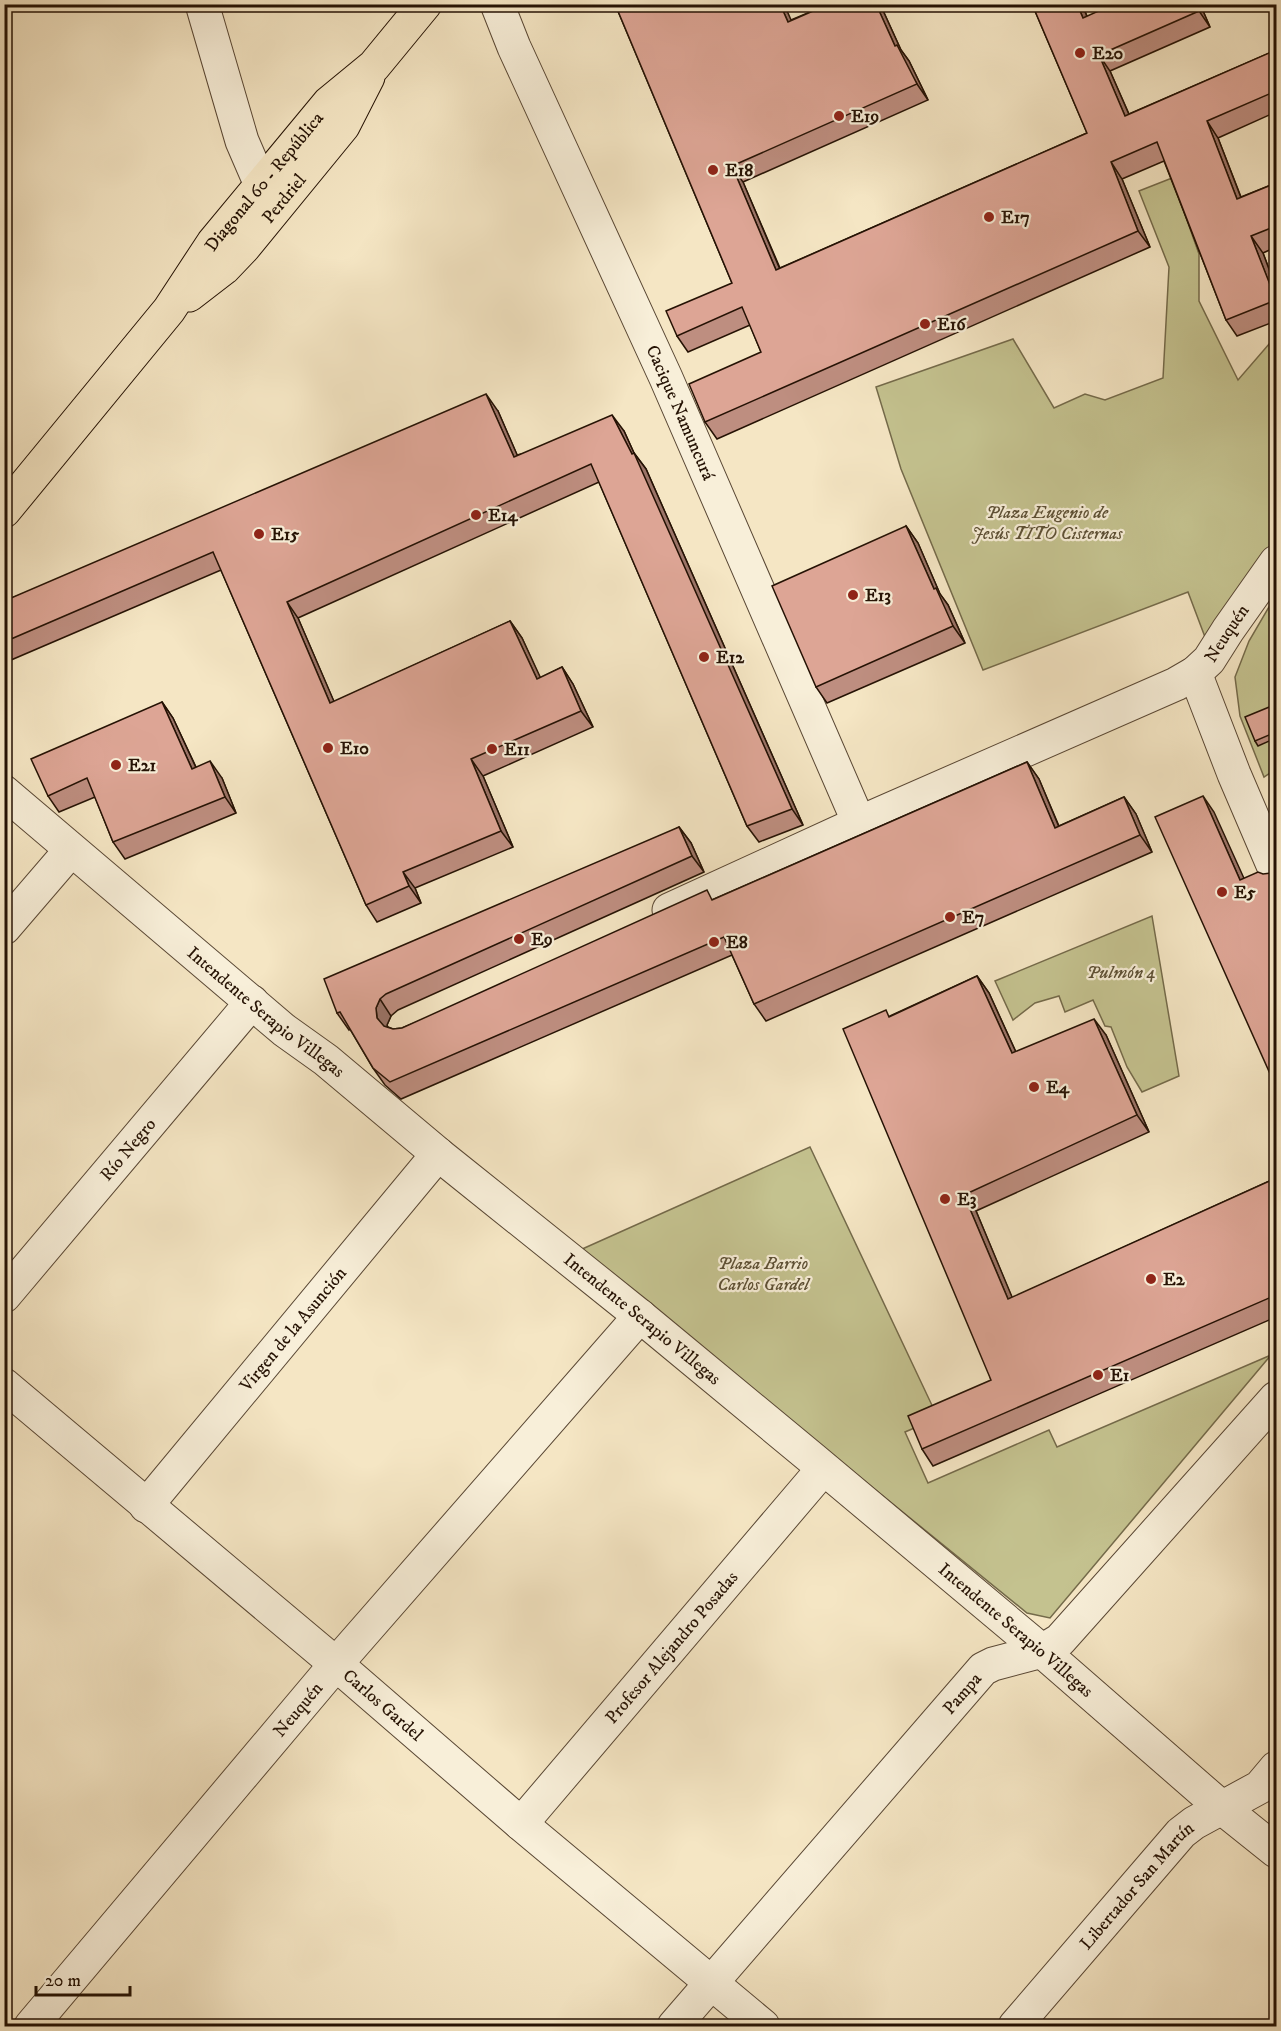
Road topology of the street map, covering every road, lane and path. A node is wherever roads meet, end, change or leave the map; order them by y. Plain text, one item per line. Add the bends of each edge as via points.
1 (202, 4) edge
2 (425, 4) edge
3 (497, 4) edge
4 (374, 66) junction
5 (261, 185) junction
6 (169, 310) junction
7 (4, 511) edge
8 (1276, 562) edge
9 (1195, 673) junction
10 (4, 792) edge
11 (859, 823) junction
12 (71, 850) junction
13 (1276, 873) edge
14 (647, 920) edge
15 (4, 928) edge
16 (252, 1002) junction
17 (438, 1154) junction
18 (4, 1296) edge
19 (640, 1316) junction
20 (4, 1385) edge
21 (1276, 1398) edge
22 (823, 1469) junction
23 (146, 1506) junction
24 (1042, 1651) junction
25 (336, 1664) junction
26 (1276, 1768) edge
27 (1221, 1807) junction
28 (521, 1824) junction
29 (1276, 1851) edge
30 (711, 1983) junction
31 (31, 2026) edge
32 (674, 2026) edge
33 (763, 2026) edge
34 (1015, 2026) edge

1 - 5 street via 242,141
2 - 4 main road
3 - 11 street, Cacique Namuncurá via 666,378
4 - 5 main road, Diagonal 60 - República via 329,103
4 - 6 main road, Perdriel via 343,126 243,247 224,268
5 - 6 main road, Diagonal 60 - República via 213,243
6 - 7 main road
8 - 9 street, Neuquén via 1209,660
9 - 11 street, Neuquén
9 - 13 street
10 - 12 street, Intendente Serapio Villegas
11 - 14 street, Neuquén
12 - 15 street
12 - 16 street, Intendente Serapio Villegas
16 - 17 street, Intendente Serapio Villegas
16 - 18 street, Río Negro
17 - 19 street, Intendente Serapio Villegas
17 - 23 street, Virgen de la Asunción
19 - 22 street, Intendente Serapio Villegas
19 - 25 street, Neuquén
20 - 23 street, Carlos Gardel
21 - 24 street, Pampa via 1072,1629
22 - 24 street, Intendente Serapio Villegas
22 - 28 street, Profesor Alejandro Posadas
23 - 25 street, Carlos Gardel
24 - 27 street, Intendente Serapio Villegas
24 - 30 street, Pampa via 983,1669
25 - 28 street, Carlos Gardel
25 - 31 street, Neuquén
26 - 27 street, Libertador San Martín via 1260,1787
27 - 29 street, Intendente Serapio Villegas
27 - 34 street, Libertador San Martín via 1181,1833
28 - 30 street, Carlos Gardel
30 - 32 street, Pampa
30 - 33 street, Carlos Gardel

